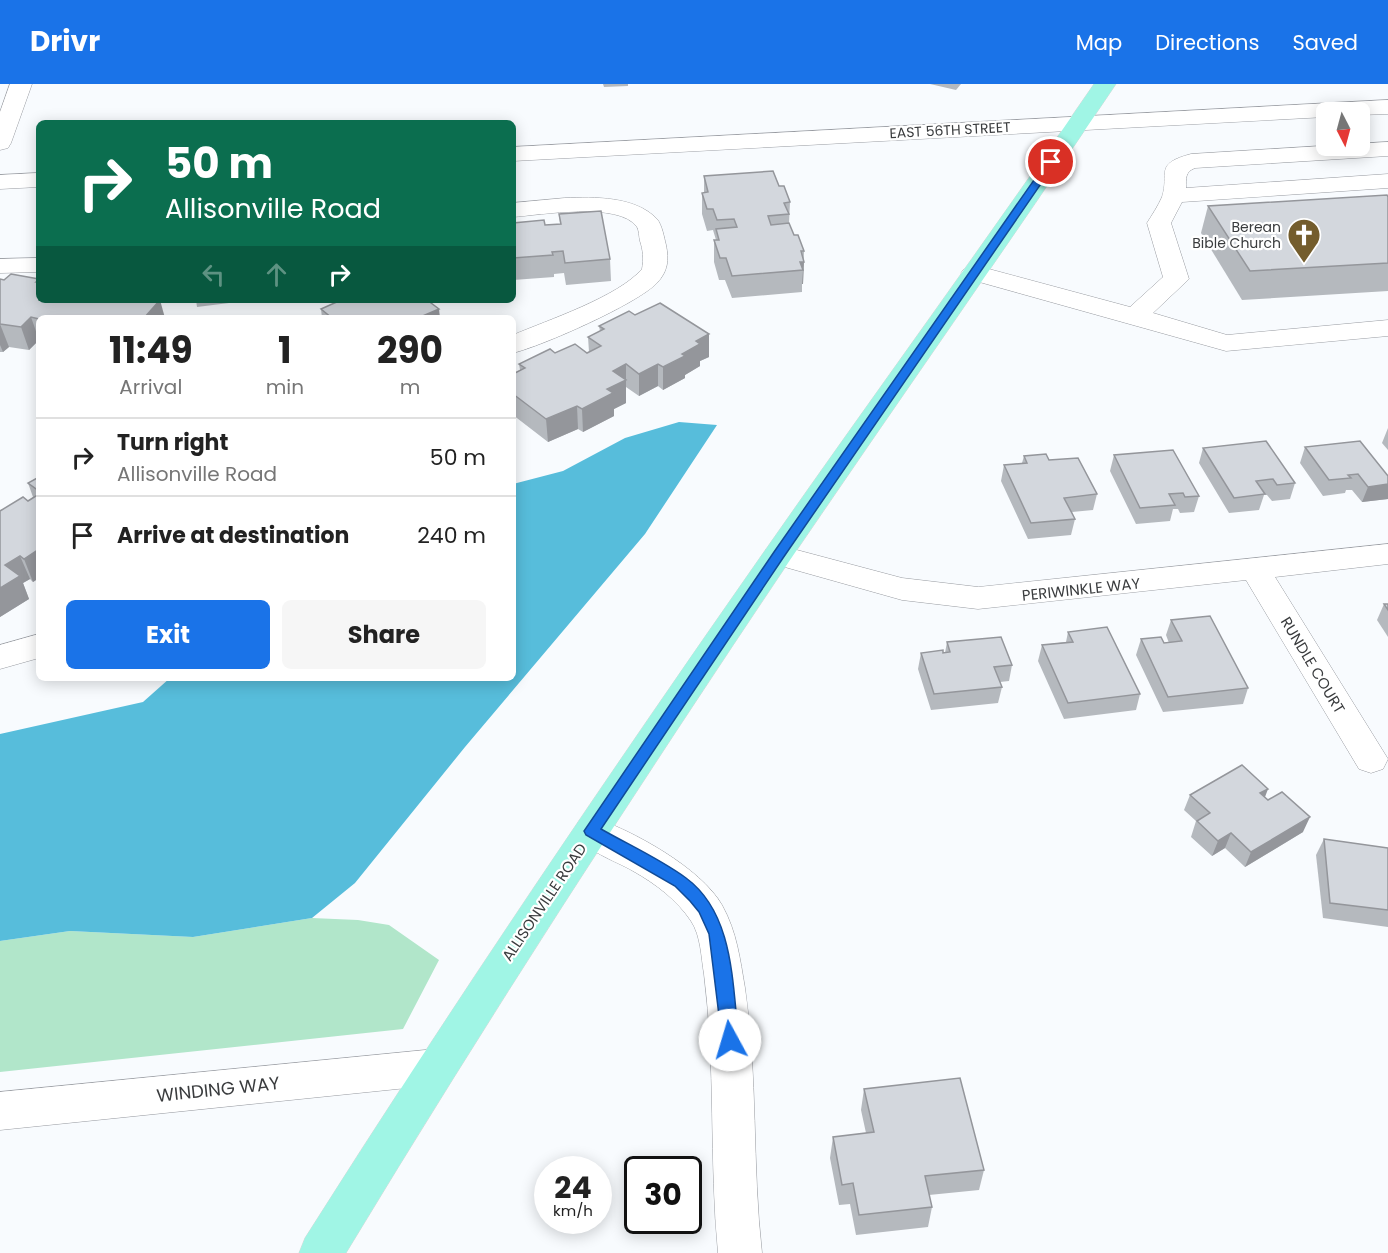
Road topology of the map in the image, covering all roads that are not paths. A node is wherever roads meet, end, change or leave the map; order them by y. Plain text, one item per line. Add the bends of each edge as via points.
1 (21, 84) edge
2 (1105, 84) edge
3 (1388, 107) edge
4 (1079, 123) junction
5 (0, 143) edge
6 (1388, 149) edge
7 (516, 154) edge
8 (36, 180) edge
9 (1388, 181) edge
10 (0, 182) edge
11 (1174, 196) junction
12 (516, 210) edge
13 (36, 265) edge
14 (0, 266) edge
15 (974, 273) junction
16 (1135, 316) junction
17 (1388, 328) edge
18 (516, 344) edge
19 (1388, 554) edge
20 (778, 555) junction
21 (1255, 569) junction
22 (36, 647) edge
23 (0, 657) edge
24 (1371, 760) dead end
25 (592, 831) junction
26 (436, 1066) junction
27 (0, 1111) edge
28 (321, 1253) edge
29 (740, 1253) edge

1 - 5 street
2 - 4 main road, ALLISONVILLE ROAD
3 - 4 street, EAST 56TH STREET
4 - 7 street, EAST 56TH STREET
4 - 15 main road, ALLISONVILLE ROAD
6 - 11 street via 1191,161 1175,172
8 - 10 street
9 - 11 street
11 - 16 street via 1159,223 1176,279
12 - 18 street via 598,205 633,212 646,221 655,258 654,270 634,290
13 - 14 street
15 - 16 street
15 - 20 main road, ALLISONVILLE ROAD
16 - 17 street via 1226,343
19 - 21 street, PERIWINKLE WAY
20 - 21 street, PERIWINKLE WAY via 875,583 960,598 1002,597
20 - 25 main road, ALLISONVILLE ROAD
21 - 24 street, RUNDLE COURT
22 - 23 street
25 - 26 main road, ALLISONVILLE ROAD
25 - 29 street via 680,882 696,896 717,934 732,1060 732,1160
26 - 27 street, WINDING WAY
26 - 28 main road, ALLISONVILLE ROAD

